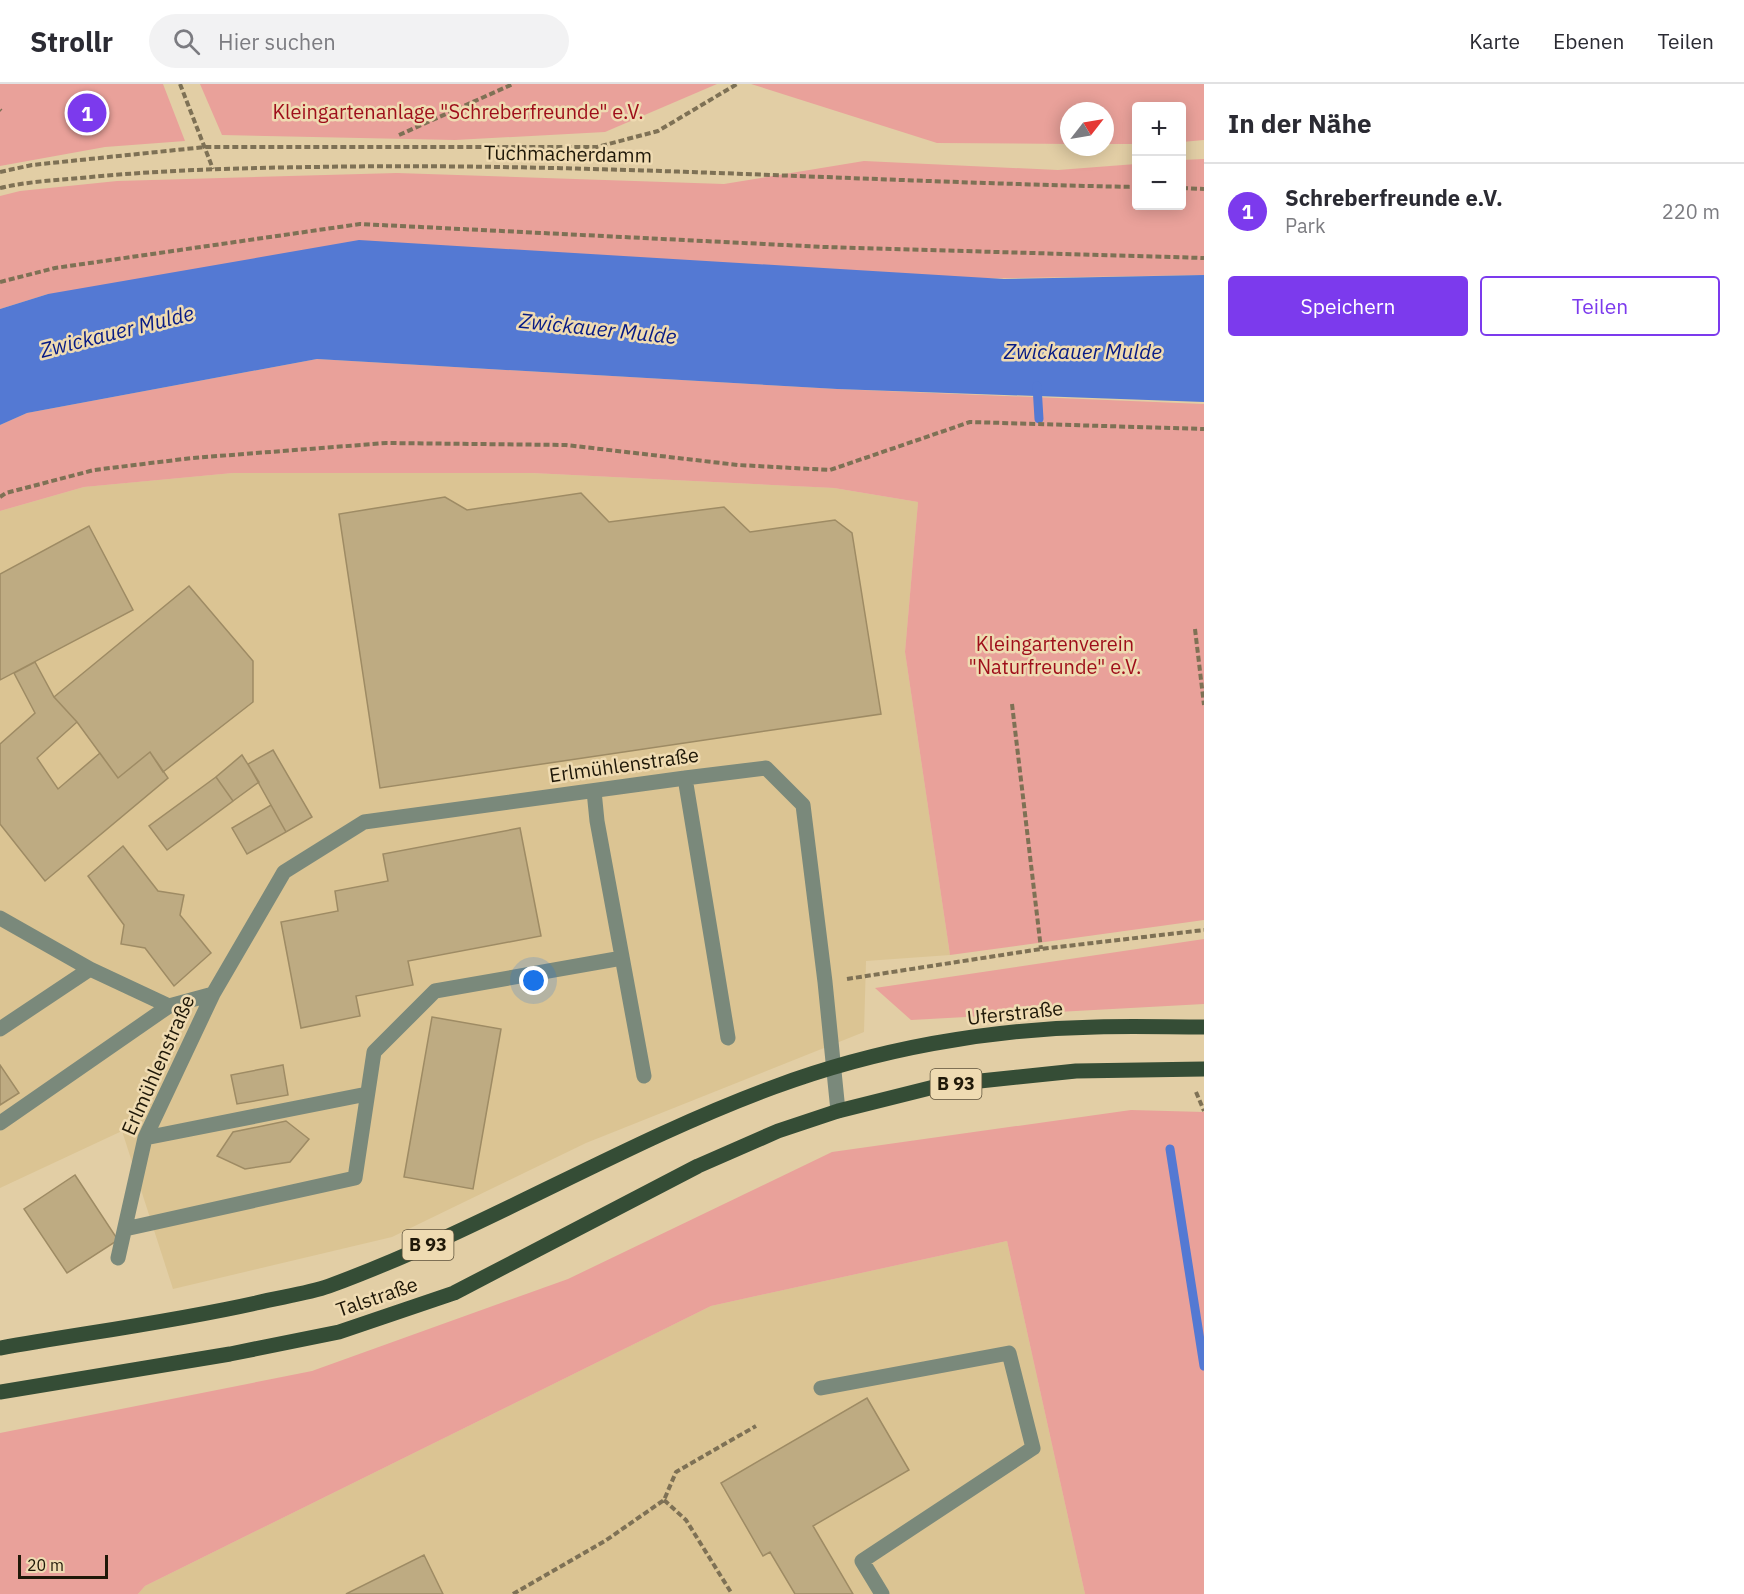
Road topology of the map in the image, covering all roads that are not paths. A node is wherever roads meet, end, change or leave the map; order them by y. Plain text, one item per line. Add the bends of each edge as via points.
1 (685, 778) junction
2 (594, 791) junction
3 (0, 918) edge
4 (622, 958) junction
5 (90, 969) junction
6 (213, 994) junction
7 (169, 1006) junction
8 (1204, 1027) edge
9 (0, 1029) edge
10 (728, 1038) dead end
11 (833, 1068) junction
12 (1204, 1070) edge
13 (644, 1076) dead end
14 (367, 1094) junction
15 (838, 1111) junction
16 (0, 1123) edge
17 (145, 1138) junction
18 (125, 1229) junction
19 (118, 1258) dead end
20 (0, 1348) edge
21 (820, 1388) dead end
22 (0, 1392) edge
23 (882, 1594) edge

1 - 2 street, Erlmühlenstraße
1 - 10 street
1 - 11 street, Erlmühlenstraße via 766,768 803,806
2 - 4 street
2 - 6 street, Erlmühlenstraße via 364,822 284,872
3 - 5 street, Erlmühlenstraße
4 - 13 street
4 - 14 street via 435,991 374,1052
5 - 7 street, Erlmühlenstraße
5 - 9 street
6 - 7 street, Erlmühlenstraße
6 - 17 street, Erlmühlenstraße
7 - 16 street
8 - 11 main road, Uferstraße / B 93 via 1096,1027 974,1038 913,1047
11 - 15 street, Erlmühlenstraße
11 - 20 main road, Talstraße / B 93 via 774,1086 681,1125 415,1251 326,1287 224,1310
12 - 15 main road, B 93 via 1076,1071 942,1085
14 - 17 street
14 - 18 street via 355,1178
15 - 22 main road, Talstraße / B 93 via 778,1131 698,1166 454,1293 339,1332
17 - 18 street, Erlmühlenstraße
18 - 19 street, Erlmühlenstraße
21 - 23 street via 1010,1353 1034,1448 862,1561

